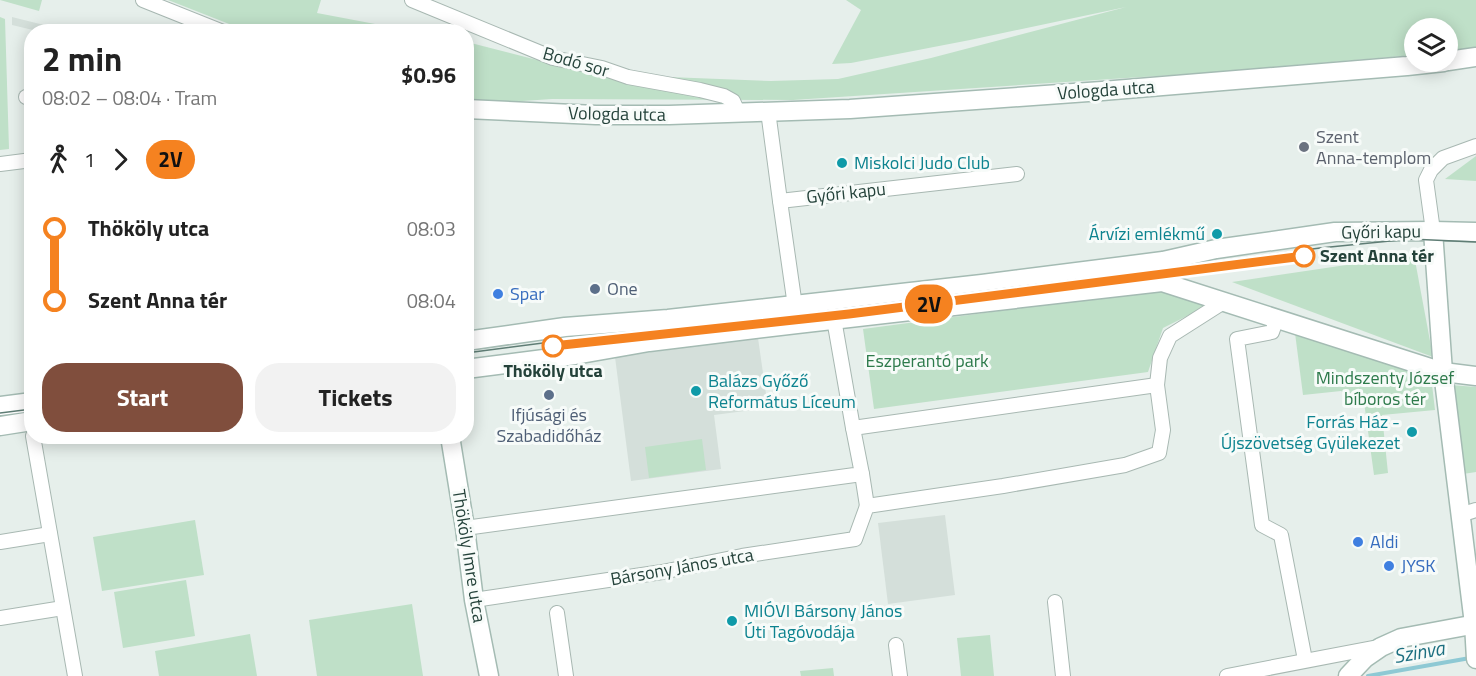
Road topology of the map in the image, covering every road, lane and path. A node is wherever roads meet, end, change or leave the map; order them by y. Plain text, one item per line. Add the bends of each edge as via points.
1 (412, 0) edge
2 (148, 1) edge
3 (204, 24) edge
4 (470, 24) edge
5 (474, 26) edge
6 (1476, 57) edge
7 (1458, 59) edge
8 (1404, 66) edge
9 (474, 109) edge
10 (768, 111) junction
11 (738, 112) junction
12 (1476, 146) edge
13 (24, 161) edge
14 (0, 164) edge
15 (1017, 174) dead end
16 (780, 201) junction
17 (1433, 231) junction
18 (1476, 232) edge
19 (1225, 301) junction
20 (831, 302) junction
21 (796, 315) junction
22 (1277, 318) junction
23 (834, 320) junction
24 (474, 340) edge
25 (474, 368) edge
26 (1443, 372) junction
27 (1476, 376) edge
28 (1157, 385) junction
29 (24, 403) edge
30 (0, 406) edge
31 (24, 424) edge
32 (0, 426) edge
33 (853, 428) junction
34 (34, 444) edge
35 (451, 444) edge
36 (862, 474) junction
37 (867, 506) junction
38 (1468, 513) edge
39 (465, 528) junction
40 (50, 534) junction
41 (0, 542) edge
42 (474, 600) junction
43 (1055, 602) dead end
44 (63, 608) junction
45 (557, 613) dead end
46 (0, 618) edge
47 (1475, 629) edge
48 (896, 645) dead end
49 (1382, 647) junction
50 (1476, 659) edge
51 (1305, 660) junction
52 (75, 676) edge
53 (489, 676) edge
54 (566, 676) edge
55 (900, 676) edge
56 (1063, 676) edge
57 (1227, 676) edge
58 (1348, 676) edge

1 - 4 street, Bodó sor
2 - 3 street
5 - 11 street, Bodó sor via 553,58 724,96 733,101
6 - 7 street, Vologda utca
8 - 10 street, Vologda utca via 1068,94
9 - 11 street, Vologda utca via 596,115
10 - 11 street, Vologda utca
10 - 16 street
12 - 17 street via 1443,158 1431,170 1426,180
13 - 14 street
15 - 16 street, Győri kapu
16 - 21 street, Győri kapu
17 - 18 street, Győri kapu
17 - 20 street, Győri kapu via 1335,232 1216,249 1163,261
17 - 26 street
19 - 22 street
19 - 23 street, Győri kapu via 1162,282
19 - 28 street via 1170,336 1160,358
20 - 21 street, Győri kapu
20 - 23 street, Bársony János utca
21 - 23 street, Győri kapu
21 - 24 street, Győri kapu via 565,327
21 - 25 street, Győri kapu via 575,356
22 - 26 street
22 - 51 street via 1272,332 1237,339 1262,525 1281,535
23 - 33 street, Bársony János utca
26 - 27 street
26 - 38 street
28 - 33 street
28 - 37 street via 1163,430 1159,453 1125,465
29 - 30 street
31 - 32 street
33 - 36 street, Bársony János utca
34 - 40 street
35 - 39 street, Thököly Imre utca
36 - 37 street, Bársony János utca
36 - 39 street
37 - 42 street, Bársony János utca via 855,538
38 - 47 street
39 - 42 street, Thököly Imre utca
40 - 41 street
40 - 44 street
42 - 53 street, Thököly Imre utca
43 - 56 street
44 - 46 street
44 - 52 street
45 - 54 street
47 - 49 street via 1401,638
47 - 50 street
48 - 55 street
49 - 51 street
49 - 58 street
51 - 57 street

